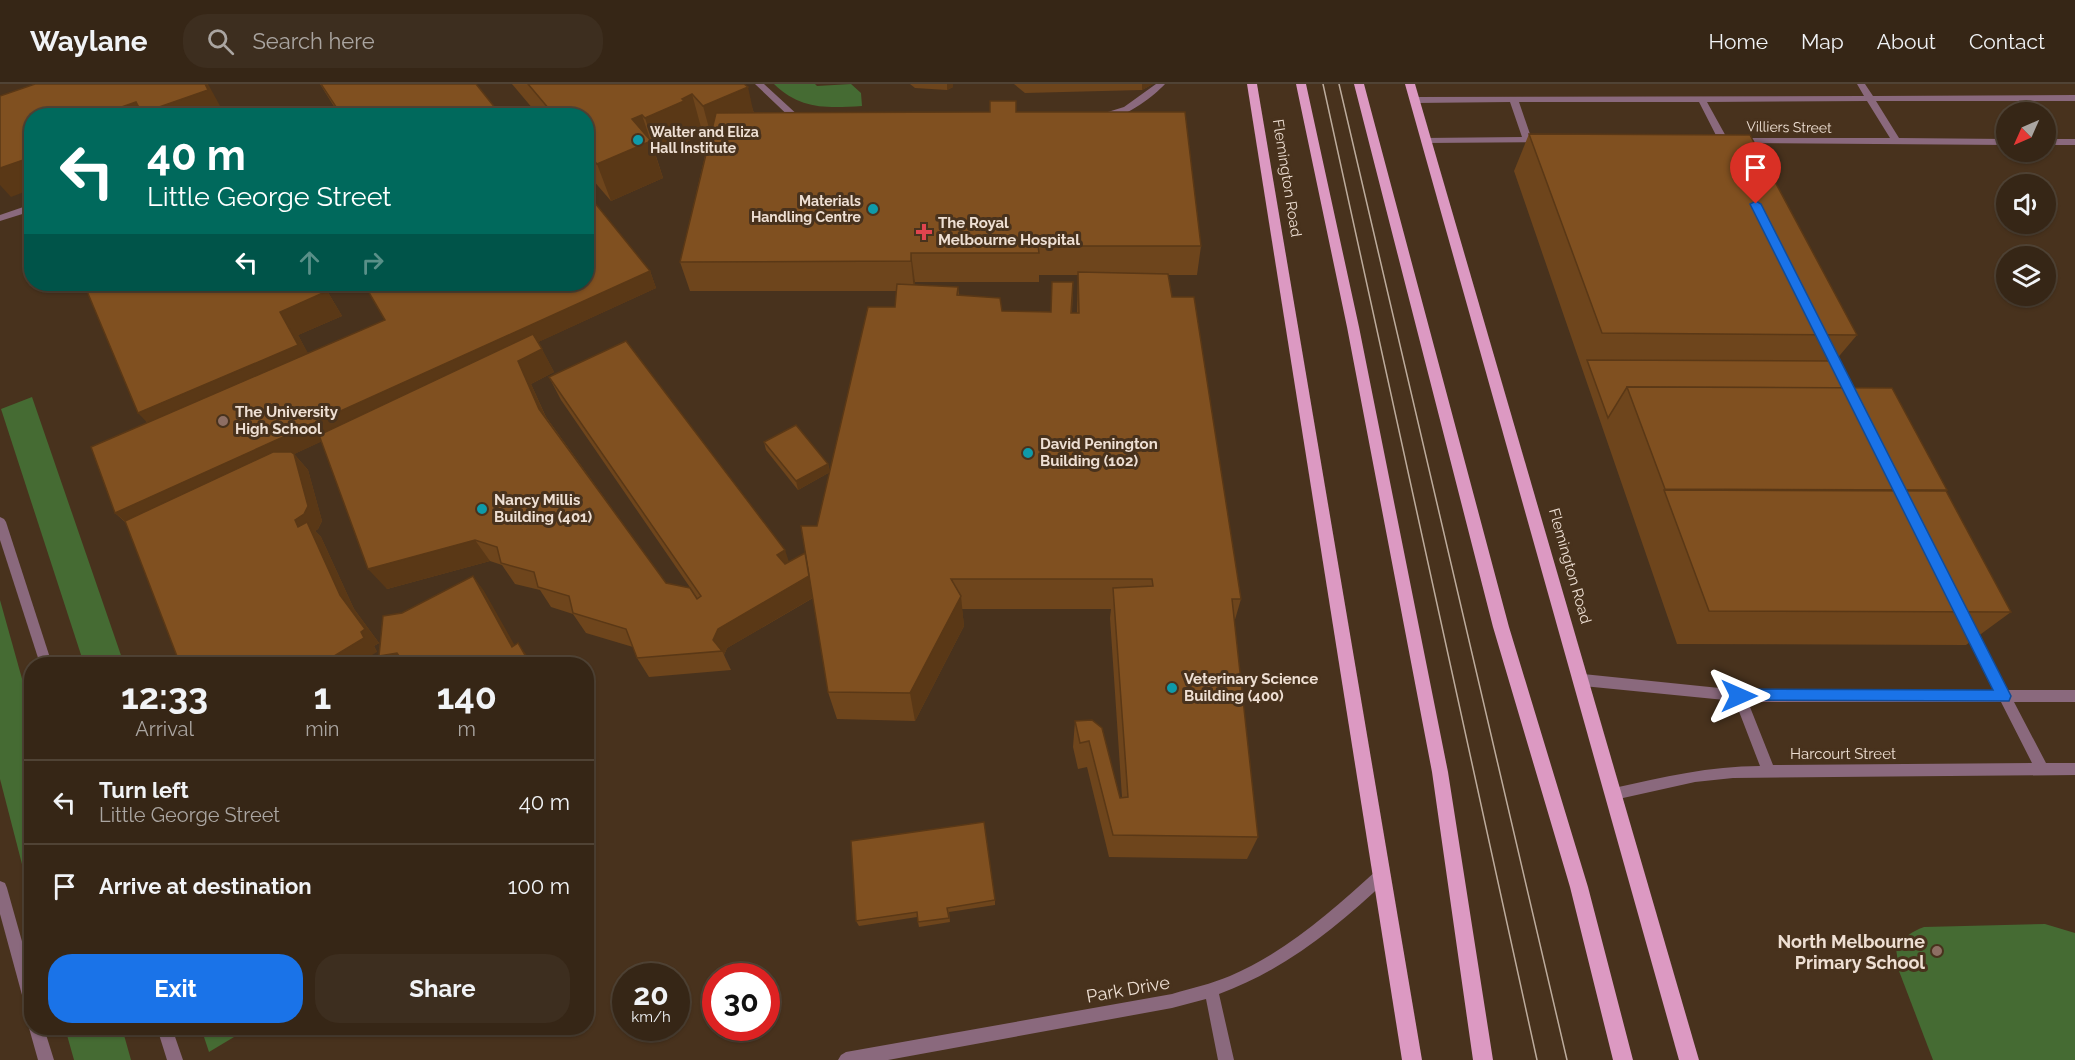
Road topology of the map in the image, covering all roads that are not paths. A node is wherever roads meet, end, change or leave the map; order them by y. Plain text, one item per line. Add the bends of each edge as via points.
1 (759, 84) edge
2 (1161, 84) edge
3 (1252, 84) edge
4 (1300, 84) edge
5 (1359, 84) edge
6 (1410, 84) edge
7 (1861, 84) edge
8 (1701, 98) junction
9 (1869, 98) junction
10 (2075, 98) edge
11 (1415, 100) junction
12 (1514, 100) junction
13 (1092, 116) edge
14 (811, 121) edge
15 (1426, 140) junction
16 (1527, 140) junction
17 (1550, 140) edge
18 (1718, 140) junction
19 (1897, 142) junction
20 (1996, 142) edge
21 (2056, 142) edge
22 (2075, 142) edge
23 (1734, 161) edge
24 (24, 210) edge
25 (0, 218) edge
26 (1820, 332) edge
27 (1858, 407) edge
28 (0, 522) edge
29 (1960, 610) edge
30 (44, 657) edge
31 (1583, 680) junction
32 (1739, 696) junction
33 (2003, 696) junction
34 (2075, 696) edge
35 (2042, 769) junction
36 (2075, 769) edge
37 (1769, 771) junction
38 (1614, 794) junction
39 (1382, 875) junction
40 (0, 888) edge
41 (24, 976) edge
42 (1211, 990) junction
43 (39, 1035) edge
44 (167, 1035) edge
45 (46, 1060) edge
46 (175, 1060) edge
47 (846, 1060) edge
48 (1226, 1060) edge
49 (1412, 1060) edge
50 (1484, 1060) edge
51 (1623, 1060) edge
52 (1689, 1060) edge

1 - 14 street via 799,121
2 - 13 street via 1122,111
3 - 39 main road, Flemington Road
4 - 50 main road, Flemington Road via 1353,327 1440,772
5 - 51 main road via 1502,627 1579,887
6 - 11 main road, Flemington Road
7 - 9 street
8 - 9 street, Villiers Street
8 - 12 street, Villiers Street
8 - 18 street
9 - 10 street, Villiers Street
9 - 19 street
11 - 12 street, Villiers Street
11 - 15 main road, Flemington Road
12 - 16 street
15 - 16 street
15 - 31 main road, Flemington Road
16 - 17 street
18 - 19 street, Villiers Street
18 - 23 street
19 - 20 street, Villiers Street
21 - 22 street
24 - 25 street
26 - 27 street
28 - 30 street
29 - 33 street
31 - 32 street
31 - 38 main road, Flemington Road
32 - 33 street
32 - 37 street
33 - 34 street
33 - 35 street
35 - 36 street, Harcourt Street
35 - 37 street, Harcourt Street
37 - 38 street, Harcourt Street via 1705,774
38 - 52 main road, Flemington Road
39 - 42 street, Park Drive via 1282,958
39 - 49 main road, Flemington Road
40 - 41 street
42 - 47 street, Park Drive via 1172,1001
42 - 48 street
43 - 45 street
44 - 46 street

